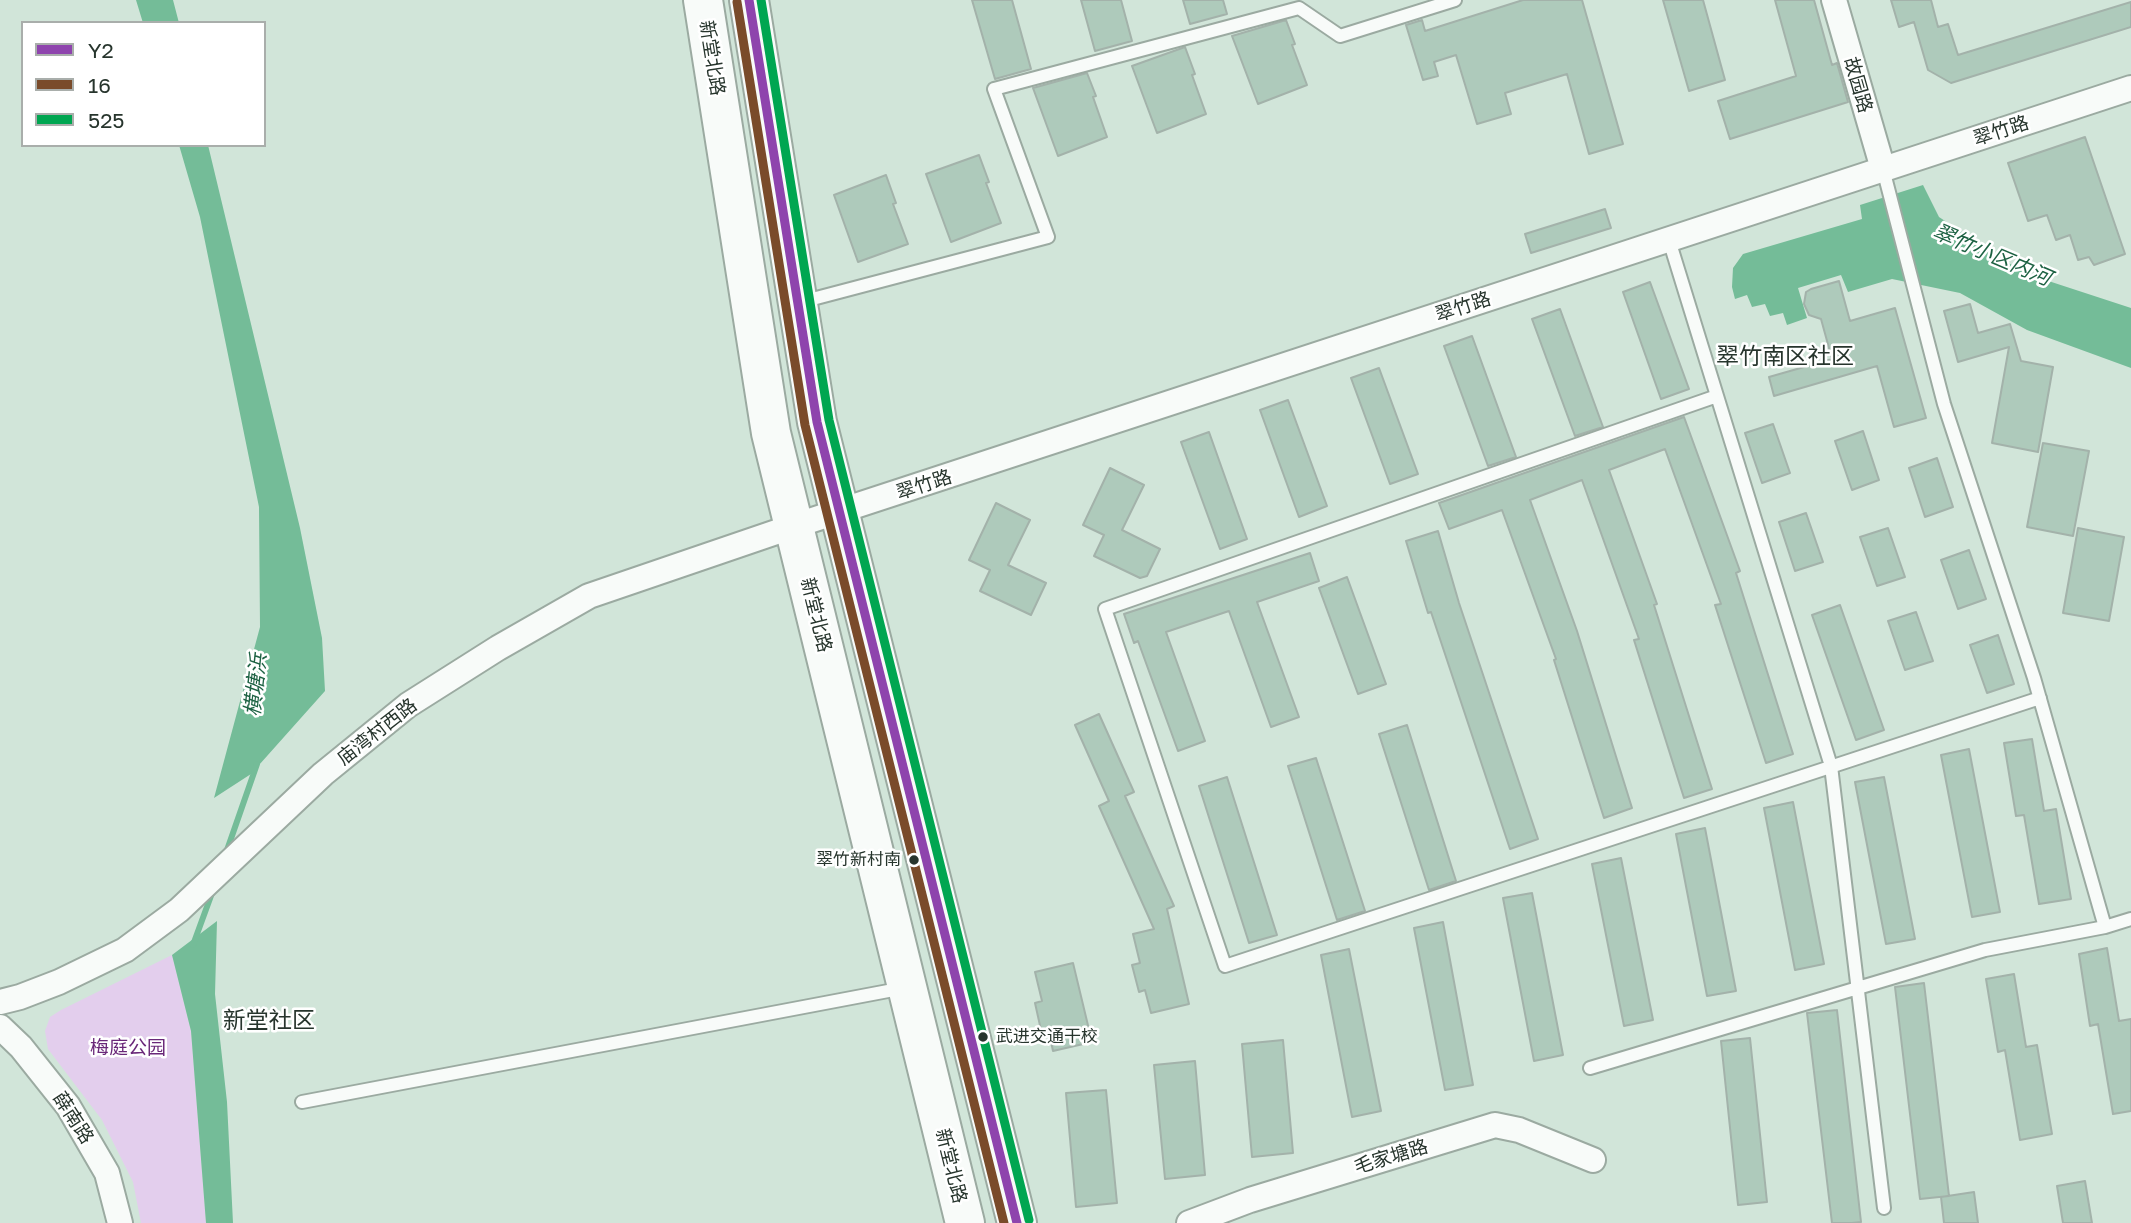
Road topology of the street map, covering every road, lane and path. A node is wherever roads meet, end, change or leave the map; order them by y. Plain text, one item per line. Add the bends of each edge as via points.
1 (703, 0) edge
2 (749, 0) edge
3 (1455, 0) edge
4 (1834, 0) edge
5 (2131, 89) edge
6 (1886, 181) junction
7 (1669, 240) junction
8 (798, 303) junction
9 (1717, 396) junction
10 (840, 512) junction
11 (794, 526) junction
12 (2040, 698) junction
13 (1831, 766) junction
14 (2131, 919) edge
15 (2105, 927) junction
16 (908, 987) junction
17 (1859, 988) junction
18 (0, 1002) edge
19 (0, 1027) edge
20 (1590, 1068) dead end
21 (302, 1102) dead end
22 (1593, 1160) dead end
23 (1884, 1208) dead end
24 (120, 1223) edge
25 (965, 1223) edge
26 (1017, 1223) edge
27 (1189, 1223) edge

1 - 11 main road, 新堂北路 via 771,433
2 - 8 main road
3 - 8 lane via 1340,36 1299,8 994,89 1048,237
4 - 6 street, 故园路
5 - 6 street, 翠竹路
6 - 7 street, 翠竹路
6 - 12 lane via 1944,404
7 - 9 lane
7 - 10 street, 翠竹路
8 - 10 main road via 817,422
9 - 13 lane
9 - 13 lane via 1105,608 1225,966
10 - 11 street, 翠竹路
10 - 26 main road
11 - 16 main road, 新堂北路
11 - 18 street, 庙湾村西路 via 589,596 498,648 408,705 323,774 179,910 125,950 59,982
12 - 13 lane
12 - 15 lane
13 - 17 lane
14 - 15 lane
15 - 17 lane via 1986,950
16 - 21 lane
16 - 25 main road, 新堂北路
17 - 20 lane
17 - 23 lane
19 - 24 street, 薛南路 via 68,1106 107,1173
22 - 27 street, 毛家塘路 via 1519,1130 1494,1125

